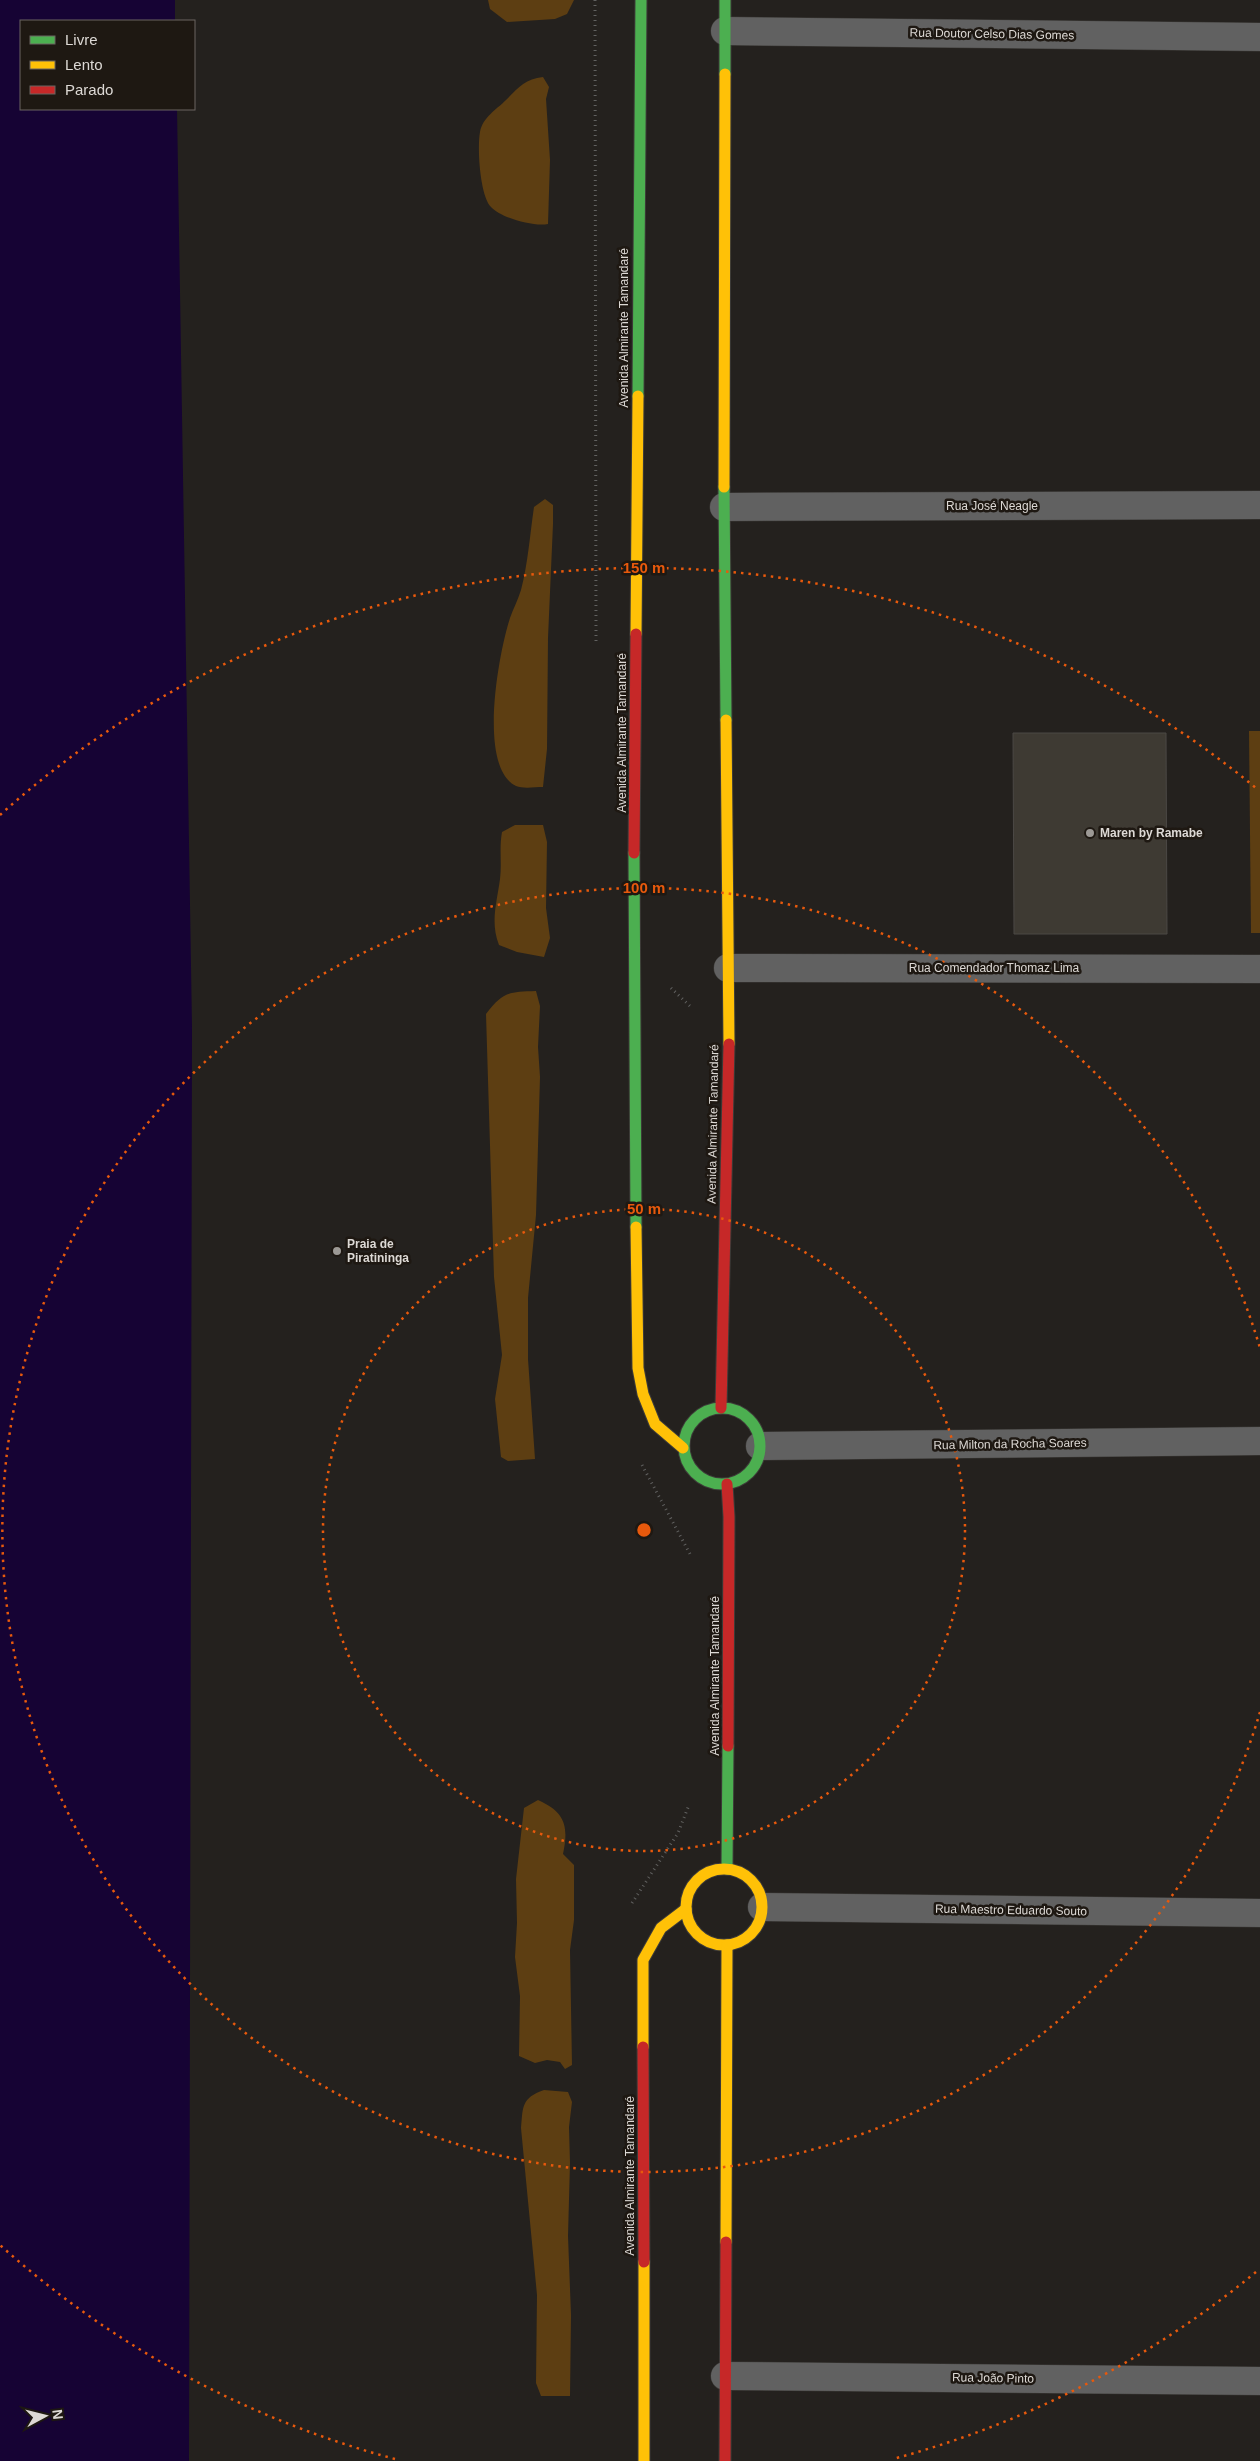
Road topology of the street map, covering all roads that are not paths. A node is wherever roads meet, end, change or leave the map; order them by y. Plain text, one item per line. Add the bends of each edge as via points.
1 (640, 0) edge
2 (725, 0) edge
3 (725, 31) junction
4 (1260, 37) edge
5 (1260, 505) edge
6 (724, 507) junction
7 (728, 968) junction
8 (1260, 969) edge
9 (722, 1408) junction
10 (1260, 1441) edge
11 (760, 1446) junction
12 (684, 1448) junction
13 (726, 1484) junction
14 (727, 1869) junction
15 (762, 1907) junction
16 (686, 1909) junction
17 (1260, 1913) edge
18 (727, 1945) junction
19 (725, 2376) junction
20 (1260, 2381) edge
21 (644, 2461) edge
22 (725, 2461) edge

1 - 12 street, Avenida Almirante Tamandaré via 633,957 638,1368 645,1407 665,1437
2 - 3 street, Avenida Almirante Tamandaré
3 - 4 street, Rua Doutor Celso Dias Gomes
3 - 6 street, Avenida Almirante Tamandaré
5 - 6 street, Rua José Neagle
6 - 7 street, Avenida Almirante Tamandaré
7 - 8 street, Rua Comendador Thomaz Lima
7 - 9 street, Avenida Almirante Tamandaré
9 - 11 street via 744,1415 752,1423
9 - 12 street via 698,1416 685,1436
10 - 11 street, Rua Milton da Rocha Soares
11 - 13 street via 753,1467 746,1475
12 - 13 street via 686,1460 698,1475 714,1484
13 - 14 street, Avenida Almirante Tamandaré via 729,1517
14 - 15 street via 748,1877 761,1896
14 - 16 street via 714,1870 693,1884
15 - 17 street, Rua Maestro Eduardo Souto
15 - 18 street via 755,1930 746,1939
16 - 18 street via 693,1930 701,1938
16 - 21 street, Avenida Almirante Tamandaré via 661,1928 643,1960
18 - 19 street
19 - 20 street, Rua João Pinto
19 - 22 street

